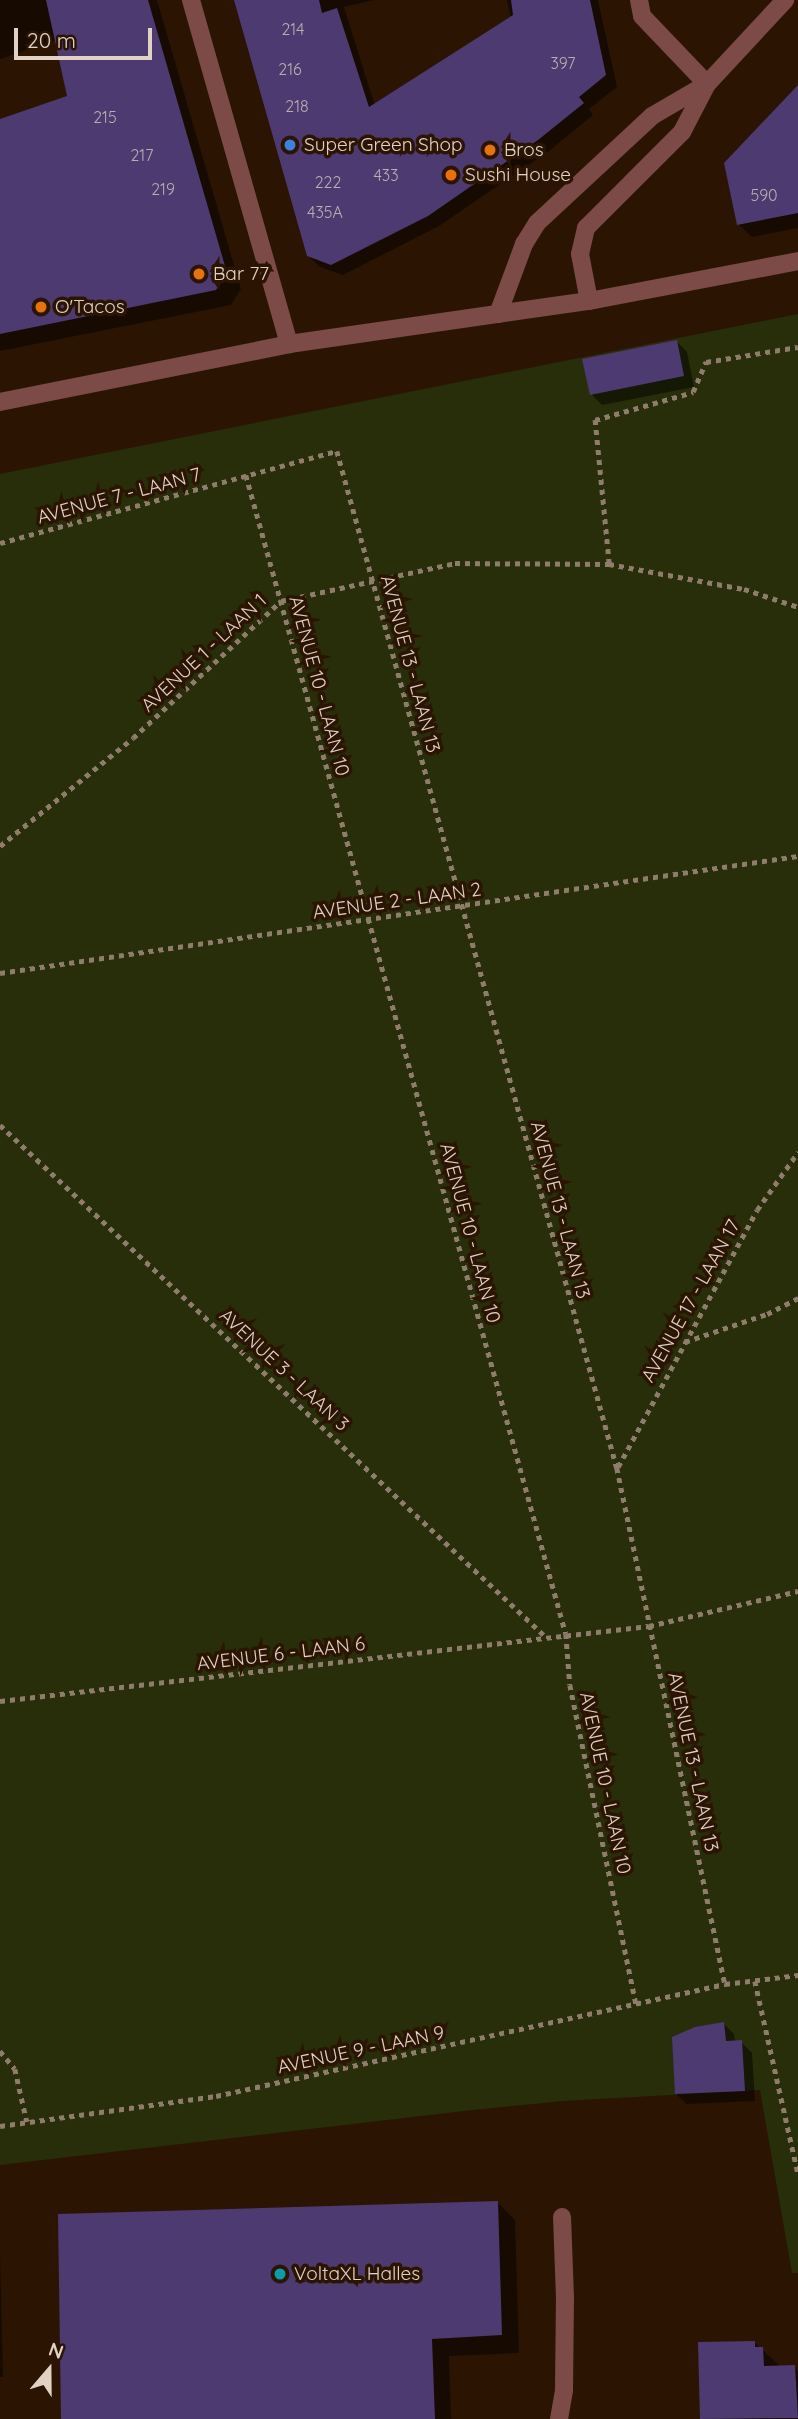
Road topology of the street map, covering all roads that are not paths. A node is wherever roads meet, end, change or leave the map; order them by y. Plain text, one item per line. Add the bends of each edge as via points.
1 (191, 0) edge
2 (639, 0) edge
3 (785, 0) edge
4 (707, 84) junction
5 (798, 261) edge
6 (589, 301) junction
7 (498, 314) junction
8 (289, 344) junction
9 (0, 402) edge
10 (562, 2217) dead end
11 (559, 2419) edge

1 - 8 street
2 - 4 street via 642,16
3 - 4 street
4 - 6 street via 682,132 586,228 580,254
4 - 7 street via 652,116 537,223 524,244
5 - 6 street
6 - 7 street
7 - 8 street
8 - 9 street
10 - 11 street via 564,2390

